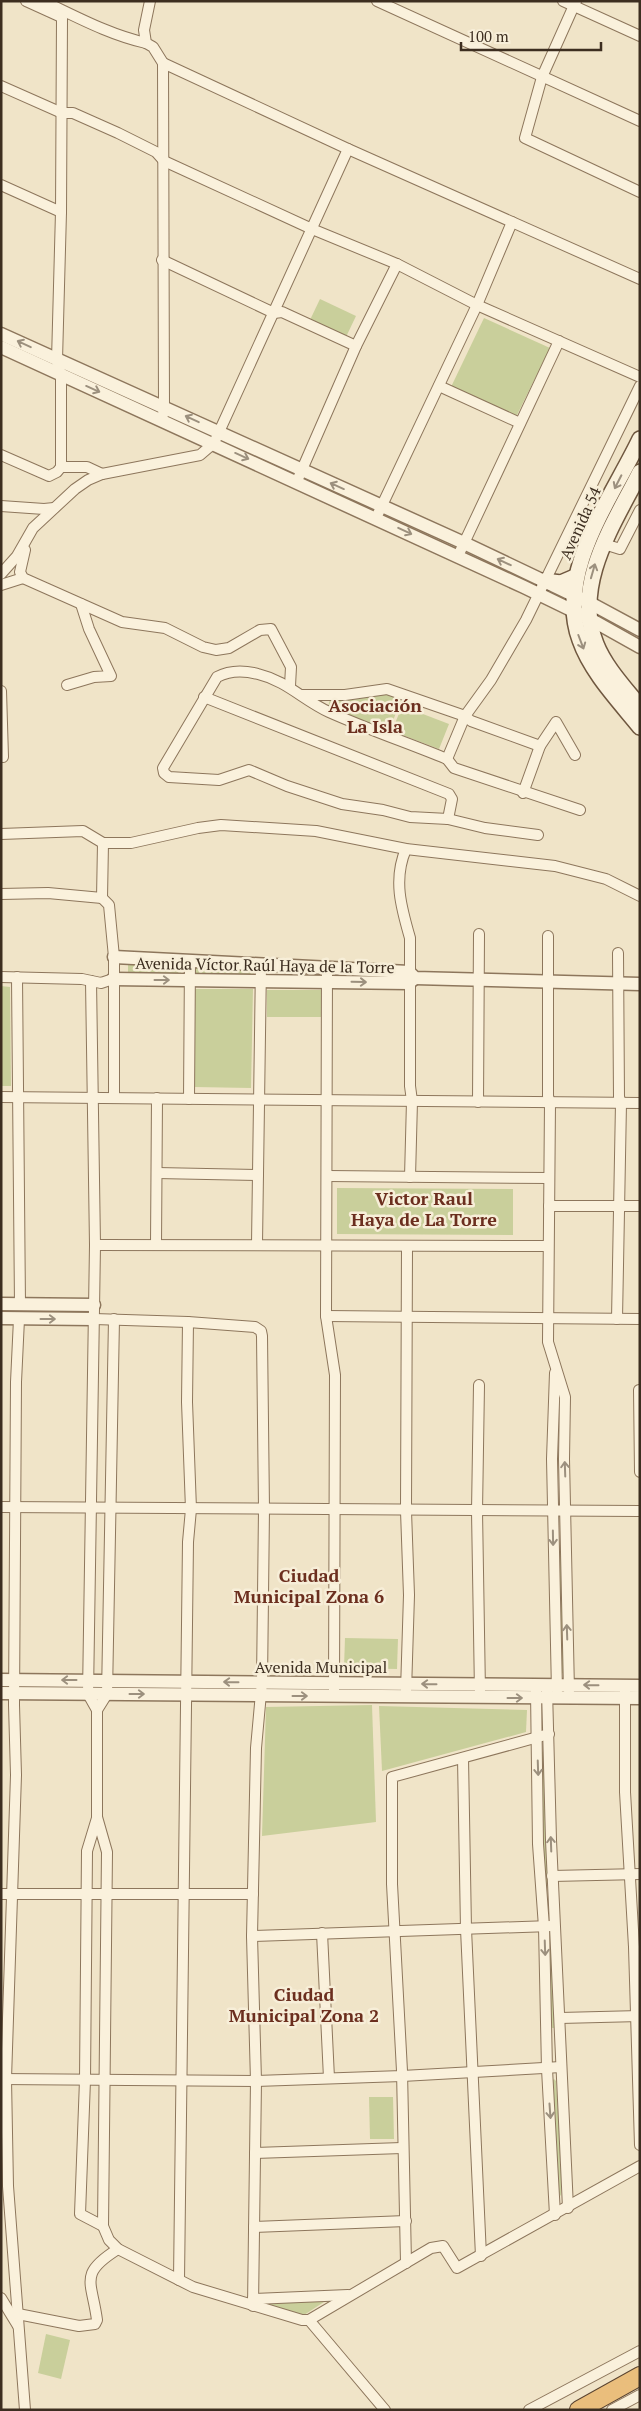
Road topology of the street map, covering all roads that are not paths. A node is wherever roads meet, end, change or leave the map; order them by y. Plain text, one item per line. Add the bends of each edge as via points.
1 (26, 1) edge
2 (43, 1) edge
3 (150, 1) edge
4 (377, 1) edge
5 (563, 1) edge
6 (575, 4) edge
7 (62, 18) junction
8 (77, 19) junction
9 (640, 36) edge
10 (146, 43) junction
11 (162, 63) junction
12 (542, 77) junction
13 (1, 86) edge
14 (62, 113) junction
15 (640, 121) edge
16 (348, 148) junction
17 (164, 161) junction
18 (3, 190) edge
19 (640, 192) edge
20 (61, 212) junction
21 (512, 222) junction
22 (312, 229) junction
23 (162, 260) junction
24 (397, 264) junction
25 (640, 279) edge
26 (477, 305) junction
27 (274, 313) junction
28 (1, 334) edge
29 (560, 341) junction
30 (356, 346) junction
31 (1, 347) edge
32 (57, 360) junction
33 (62, 375) junction
34 (640, 377) edge
35 (439, 386) junction
36 (640, 386) edge
37 (164, 406) junction
38 (162, 420) junction
39 (520, 423) junction
40 (216, 438) junction
41 (640, 439) edge
42 (1, 455) edge
43 (61, 467) junction
44 (640, 472) edge
45 (102, 474) junction
46 (299, 476) junction
47 (1, 506) edge
48 (54, 508) junction
49 (640, 510) edge
50 (379, 512) junction
51 (28, 540) junction
52 (464, 543) junction
53 (604, 544) junction
54 (458, 556) junction
55 (1, 574) edge
56 (575, 577) junction
57 (24, 578) junction
58 (1, 584) edge
59 (541, 587) junction
60 (574, 596) junction
61 (590, 603) junction
62 (81, 604) junction
63 (574, 611) junction
64 (590, 619) junction
65 (640, 630) edge
66 (640, 647) edge
67 (67, 685) dead end
68 (290, 686) junction
69 (1, 691) edge
70 (301, 695) junction
71 (204, 697) junction
72 (640, 707) edge
73 (465, 716) junction
74 (640, 727) edge
75 (540, 746) junction
76 (575, 755) dead end
77 (3, 757) dead end
78 (447, 759) junction
79 (524, 792) junction
80 (580, 810) dead end
81 (448, 819) junction
82 (1, 834) edge
83 (538, 836) dead end
84 (103, 843) junction
85 (406, 849) junction
86 (1, 894) edge
87 (640, 896) edge
88 (102, 898) junction
89 (479, 934) dead end
90 (548, 936) dead end
91 (618, 953) dead end
92 (114, 956) junction
93 (190, 960) junction
94 (261, 964) junction
95 (327, 968) junction
96 (1, 977) edge
97 (17, 977) junction
98 (411, 978) junction
99 (113, 979) junction
100 (478, 979) junction
101 (190, 980) junction
102 (91, 981) junction
103 (260, 981) junction
104 (328, 982) junction
105 (548, 982) junction
106 (618, 984) junction
107 (640, 984) edge
108 (1, 1097) edge
109 (19, 1098) junction
110 (93, 1098) junction
111 (114, 1098) junction
112 (157, 1098) junction
113 (188, 1099) junction
114 (258, 1100) junction
115 (328, 1101) junction
116 (412, 1101) junction
117 (478, 1102) junction
118 (550, 1103) junction
119 (621, 1103) junction
120 (640, 1103) edge
121 (157, 1174) junction
122 (258, 1175) junction
123 (328, 1176) junction
124 (410, 1177) junction
125 (549, 1178) junction
126 (549, 1206) junction
127 (618, 1206) junction
128 (640, 1206) edge
129 (95, 1244) junction
130 (156, 1244) junction
131 (257, 1244) junction
132 (328, 1246) junction
133 (548, 1246) junction
134 (407, 1247) junction
135 (1, 1304) edge
136 (20, 1305) junction
137 (94, 1305) junction
138 (326, 1316) junction
139 (408, 1316) junction
140 (1, 1318) edge
141 (19, 1319) junction
142 (94, 1319) junction
143 (114, 1319) junction
144 (548, 1319) junction
145 (617, 1319) junction
146 (640, 1319) edge
147 (188, 1322) junction
148 (556, 1367) junction
149 (479, 1385) dead end
150 (639, 1390) edge
151 (640, 1472) edge
152 (1, 1507) edge
153 (16, 1507) junction
154 (91, 1508) junction
155 (111, 1508) junction
156 (191, 1509) junction
157 (264, 1509) junction
158 (336, 1510) junction
159 (406, 1510) junction
160 (477, 1510) junction
161 (553, 1510) junction
162 (566, 1510) junction
163 (640, 1510) edge
164 (1, 1680) edge
165 (88, 1680) junction
166 (108, 1681) junction
167 (262, 1682) junction
168 (334, 1682) junction
169 (15, 1686) junction
170 (640, 1686) edge
171 (186, 1688) junction
172 (406, 1690) junction
173 (480, 1691) junction
174 (552, 1691) junction
175 (625, 1692) junction
176 (1, 1693) edge
177 (88, 1694) junction
178 (107, 1694) junction
179 (261, 1696) junction
180 (334, 1696) junction
181 (640, 1698) edge
182 (97, 1710) junction
183 (549, 1734) junction
184 (537, 1737) junction
185 (463, 1758) junction
186 (98, 1817) junction
187 (635, 1874) edge
188 (552, 1876) junction
189 (6, 1894) edge
190 (86, 1894) junction
191 (107, 1894) junction
192 (253, 1894) junction
193 (182, 1895) junction
194 (556, 1926) junction
195 (544, 1927) junction
196 (466, 1929) junction
197 (394, 1931) junction
198 (322, 1934) junction
199 (252, 1936) junction
200 (638, 2016) edge
201 (560, 2018) junction
202 (560, 2067) junction
203 (547, 2069) junction
204 (474, 2072) junction
205 (402, 2076) junction
206 (330, 2078) junction
207 (4, 2079) edge
208 (85, 2080) junction
209 (106, 2080) junction
210 (182, 2080) junction
211 (256, 2081) junction
212 (640, 2145) edge
213 (402, 2148) junction
214 (4, 2152) edge
215 (255, 2153) junction
216 (640, 2166) edge
217 (568, 2208) junction
218 (555, 2215) junction
219 (406, 2220) junction
220 (103, 2226) junction
221 (254, 2227) junction
222 (118, 2249) junction
223 (480, 2256) junction
224 (406, 2263) junction
225 (179, 2280) junction
226 (350, 2295) junction
227 (1, 2298) edge
228 (253, 2302) junction
229 (18, 2314) junction
230 (308, 2320) junction
231 (19, 2329) junction
232 (640, 2351) edge
233 (640, 2376) edge
234 (640, 2395) edge
235 (25, 2410) edge
236 (385, 2410) edge
237 (529, 2410) edge
238 (579, 2410) edge
239 (612, 2410) edge

1 - 7 street
2 - 8 street
3 - 10 street via 144,30
4 - 12 street
5 - 6 street
6 - 9 street
6 - 12 street
7 - 8 street
7 - 14 street
8 - 10 street
10 - 11 street
11 - 16 street
11 - 17 street
12 - 15 street
12 - 19 street via 525,138
13 - 14 street
14 - 17 street via 73,113 118,133 156,152
14 - 20 street
16 - 21 street
16 - 22 street
17 - 22 street
17 - 23 street
18 - 20 street
20 - 32 street
21 - 25 street
21 - 26 street
22 - 24 street
22 - 27 street
23 - 27 street
23 - 37 street
24 - 26 street
24 - 30 street
26 - 29 street
26 - 35 street
27 - 30 street via 282,312
27 - 40 street
32 -> 28 street
29 - 34 street
29 - 39 street
30 - 46 street
31 - 33 street
32 - 33 street
32 - 37 street
33 -> 38 street
33 - 43 street
35 - 39 street
35 - 50 street
36 - 59 street
37 - 38 street
40 -> 37 street
38 - 40 street
39 - 52 street
40 - 45 street via 200,455
40 - 46 street
41 -> 56 main road, Avenida 54 via 590,539
42 - 43 street via 49,476
43 - 45 street via 87,467
44 - 53 main road
45 - 48 street via 88,480
46 - 50 street
47 - 48 street
48 - 51 street via 33,528
49 - 53 street via 620,549
50 - 52 street
50 -> 54 street
51 - 55 street
51 - 57 street via 20,566
52 - 54 street
59 -> 52 street
61 -> 53 main road via 592,572
54 - 59 street
56 - 59 main road
56 - 60 main road, Avenida 54
57 - 58 street
57 - 62 street
59 - 60 street
59 - 63 street
59 - 73 street via 492,680
60 - 61 street
60 - 63 main road, Avenida 54
61 - 64 main road
61 - 65 street
62 - 67 street via 111,676
62 - 68 street via 122,622 165,628 203,648 216,650 229,648 260,630 271,629 291,667
63 - 64 street
63 -> 74 main road, Avenida 54 via 587,656
64 - 66 street
64 - 72 main road via 601,654
68 - 70 street
68 - 71 street via 260,674 233,671 217,677
69 - 77 street
70 - 73 street via 345,695 387,689
70 - 78 street via 327,711
71 - 81 street via 449,794 452,799
71 - 81 street via 163,768 169,777 219,780 249,770 342,804 410,817
73 - 75 street
73 - 78 street
75 - 76 street via 556,722
75 - 79 street
78 - 79 street via 454,768
79 - 80 street
81 - 83 street
82 - 84 street via 84,831
84 - 85 street via 131,843 221,826 316,832
84 - 88 street
85 - 87 street via 555,866 606,879
85 - 98 street via 398,873 398,887 410,938
86 - 88 street via 48,893
88 - 92 street via 109,905
89 - 100 street
90 - 105 street
91 - 106 street
92 - 93 street, Avenida Víctor Raúl Haya de la Torre
92 - 99 street
93 - 94 street, Avenida Víctor Raúl Haya de la Torre
93 - 101 street
94 - 95 street, Avenida Víctor Raúl Haya de la Torre
94 - 103 street
95 - 98 street, Avenida Víctor Raúl Haya de la Torre
95 - 104 street
96 - 97 street
97 - 102 street
97 - 109 street
98 - 100 street
104 -> 98 street, Avenida Víctor Raúl Haya de la Torre
98 - 116 street
99 -> 101 street, Avenida Víctor Raúl Haya de la Torre
99 - 102 street via 101,984
99 - 111 street
100 - 105 street
100 - 117 street
101 - 103 street, Avenida Víctor Raúl Haya de la Torre
101 - 113 street
102 - 110 street
103 - 104 street, Avenida Víctor Raúl Haya de la Torre
103 - 114 street
104 - 115 street
105 - 106 street
105 - 118 street
106 - 107 street
106 - 119 street
108 - 109 street
109 - 110 street
109 - 136 street
110 - 111 street
110 - 129 street
111 - 112 street
112 - 113 street
112 - 121 street
113 - 114 street
114 - 115 street
114 - 122 street
115 - 116 street
115 - 123 street
116 - 117 street
116 - 124 street
117 - 118 street
118 - 119 street
118 - 125 street
119 - 120 street
119 - 127 street
121 - 122 street
121 - 130 street
122 - 131 street
123 - 124 street
123 - 132 street
124 - 125 street
125 - 126 street
126 - 127 street
126 - 133 street
127 - 128 street
127 - 145 street
129 - 130 street
129 - 137 street
130 - 131 street
131 - 132 street
132 - 134 street
132 - 138 street
133 - 134 street
133 - 144 street
134 - 139 street
135 - 136 street
136 - 137 street
137 - 142 street
138 - 139 street
138 - 158 street via 335,1375
139 - 144 street
139 - 159 street
140 - 141 street
141 -> 142 street
141 - 153 street
142 - 143 street
142 - 154 street
143 - 147 street
143 - 155 street
144 - 145 street
144 - 148 street via 548,1342
145 - 146 street
147 - 156 street
147 - 157 street via 255,1327 261,1331
148 - 161 street
162 -> 148 street via 565,1397
149 - 160 street
150 - 151 street
152 - 153 street
153 - 154 street
153 - 169 street
154 - 155 street
154 - 165 street
155 - 156 street
155 - 166 street
156 - 157 street
156 - 171 street
157 - 158 street
157 - 167 street
158 - 159 street
158 - 168 street
159 - 160 street
159 - 172 street via 409,1595
160 - 161 street
160 - 173 street
161 - 162 street
161 -> 174 street
162 - 163 street
174 -> 162 street
164 - 169 street, Avenida Municipal
165 - 166 street, Avenida Municipal
165 -> 169 street, Avenida Municipal
165 - 177 street
166 - 171 street, Avenida Municipal
166 - 178 street
167 - 168 street, Avenida Municipal
167 -> 171 street, Avenida Municipal
167 - 179 street
168 - 172 street, Avenida Municipal
168 - 180 street
169 - 176 street, Avenida Municipal
169 - 177 street, Avenida Municipal
169 - 189 street via 16,1775
170 - 175 street, Avenida Municipal
178 -> 171 street, Avenida Municipal
171 - 179 street, Avenida Municipal
171 - 193 street
172 - 173 street, Avenida Municipal
172 - 180 street, Avenida Municipal
173 - 174 street, Avenida Municipal
174 - 175 street, Avenida Municipal
174 - 183 street
174 - 184 street
175 - 181 street, Avenida Municipal
175 - 187 street via 625,1792
177 - 178 street, Avenida Municipal
177 - 182 street
178 - 182 street
179 -> 180 street, Avenida Municipal
179 - 192 street via 256,1748
182 - 186 street
183 - 184 street
188 -> 183 street
184 - 185 street
184 -> 195 street via 538,1844
185 - 196 street
185 - 197 street via 392,1777
186 - 190 street via 87,1851
186 - 191 street via 107,1852
187 - 188 street
187 - 200 street
188 - 194 street
189 - 190 street
189 - 207 street
190 - 191 street
190 - 208 street
191 - 193 street
191 - 209 street
192 - 193 street
192 - 199 street
193 - 210 street
194 - 195 street
194 - 201 street
195 - 196 street
195 -> 203 street
196 - 197 street
196 - 204 street
197 - 198 street
197 - 205 street
198 - 199 street
198 - 206 street
199 - 211 street
200 - 201 street
200 - 212 street
201 - 202 street
202 - 203 street
202 - 217 street
203 - 204 street
203 -> 218 street
204 - 205 street
204 - 223 street
205 - 206 street
205 - 213 street
206 - 211 street
207 - 208 street
207 - 214 street
208 - 209 street
208 - 220 street via 80,2214
209 - 210 street
209 - 220 street
210 - 211 street
210 - 225 street
211 - 215 street
213 - 215 street
213 - 219 street
214 - 229 street
215 - 221 street
216 - 217 street
217 - 218 street
218 - 223 street
219 - 221 street
219 - 224 street
220 - 222 street via 109,2240
221 - 228 street
222 - 225 street
222 - 229 street via 100,2261 90,2277 95,2324 79,2326
223 - 224 street via 457,2268 442,2246 430,2248
224 - 226 street
225 - 228 street via 193,2287
226 - 228 street
226 - 230 street
227 - 231 street
228 - 230 street
229 - 231 street
230 - 236 street
231 - 235 street
232 - 237 street
233 - 238 highway
234 - 239 street

